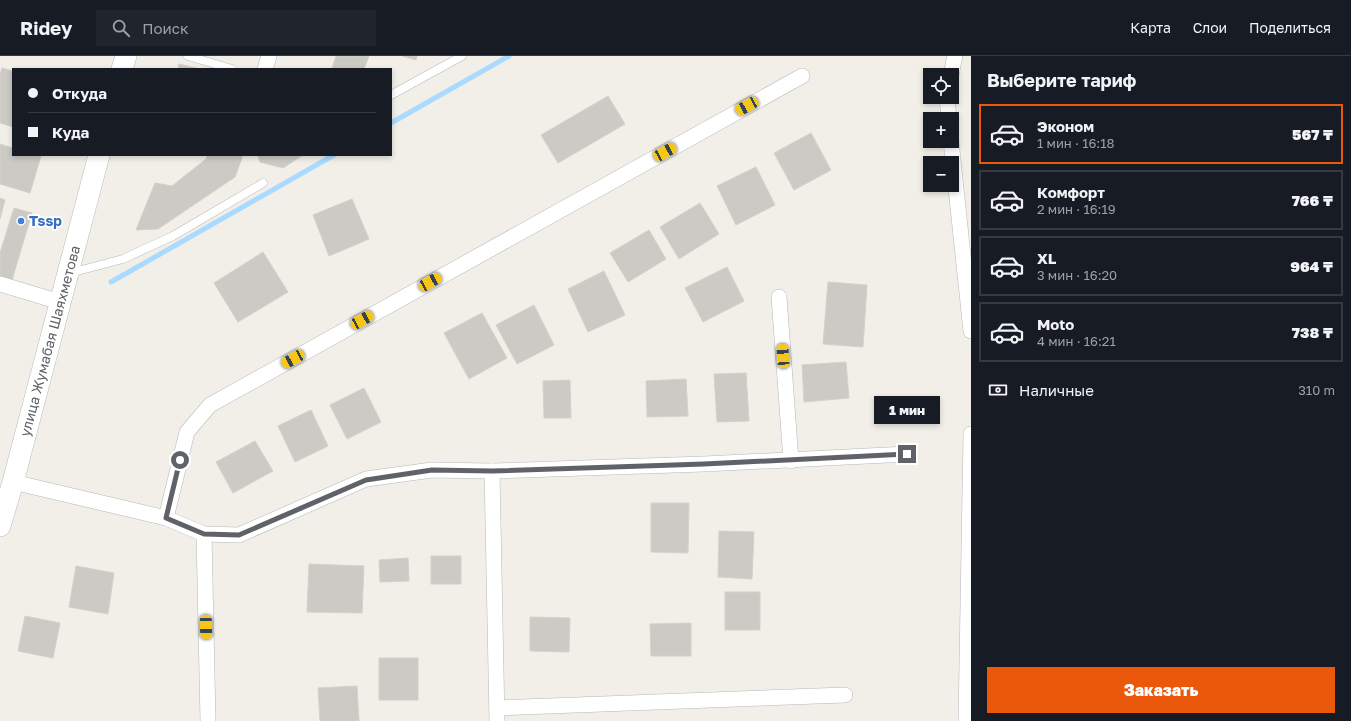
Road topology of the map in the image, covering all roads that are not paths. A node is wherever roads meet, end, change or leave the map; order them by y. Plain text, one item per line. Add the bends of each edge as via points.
1 (126, 56) edge
2 (188, 56) edge
3 (269, 56) edge
4 (462, 56) edge
5 (955, 56) edge
6 (122, 68) edge
7 (229, 68) edge
8 (264, 68) edge
9 (952, 68) edge
10 (802, 76) dead end
11 (392, 94) edge
12 (952, 148) edge
13 (99, 156) edge
14 (263, 183) dead end
15 (67, 273) junction
16 (0, 284) edge
17 (779, 297) dead end
18 (60, 302) junction
19 (971, 331) edge
20 (971, 434) edge
21 (907, 454) dead end
22 (791, 461) junction
23 (492, 471) junction
24 (13, 482) junction
25 (166, 518) junction
26 (0, 526) edge
27 (204, 534) junction
28 (845, 695) dead end
29 (497, 714) edge
30 (208, 721) edge
31 (966, 721) edge

1 - 6 street
2 - 7 lane
3 - 8 street
4 - 11 lane
5 - 9 street
10 - 25 street via 210,405 187,432
12 - 19 street
13 - 15 street, улица Жумабая Шаяхметова
14 - 15 lane via 173,236 123,259
15 - 18 street, улица Жумабая Шаяхметова
16 - 18 street
17 - 22 street
18 - 24 street, улица Жумабая Шаяхметова
20 - 31 street
21 - 22 street
22 - 23 street
23 - 27 street via 432,470 366,480 239,535
23 - 29 street
24 - 25 street
24 - 26 street, улица Жумабая Шаяхметова
25 - 27 street
27 - 30 street
28 - 29 street

